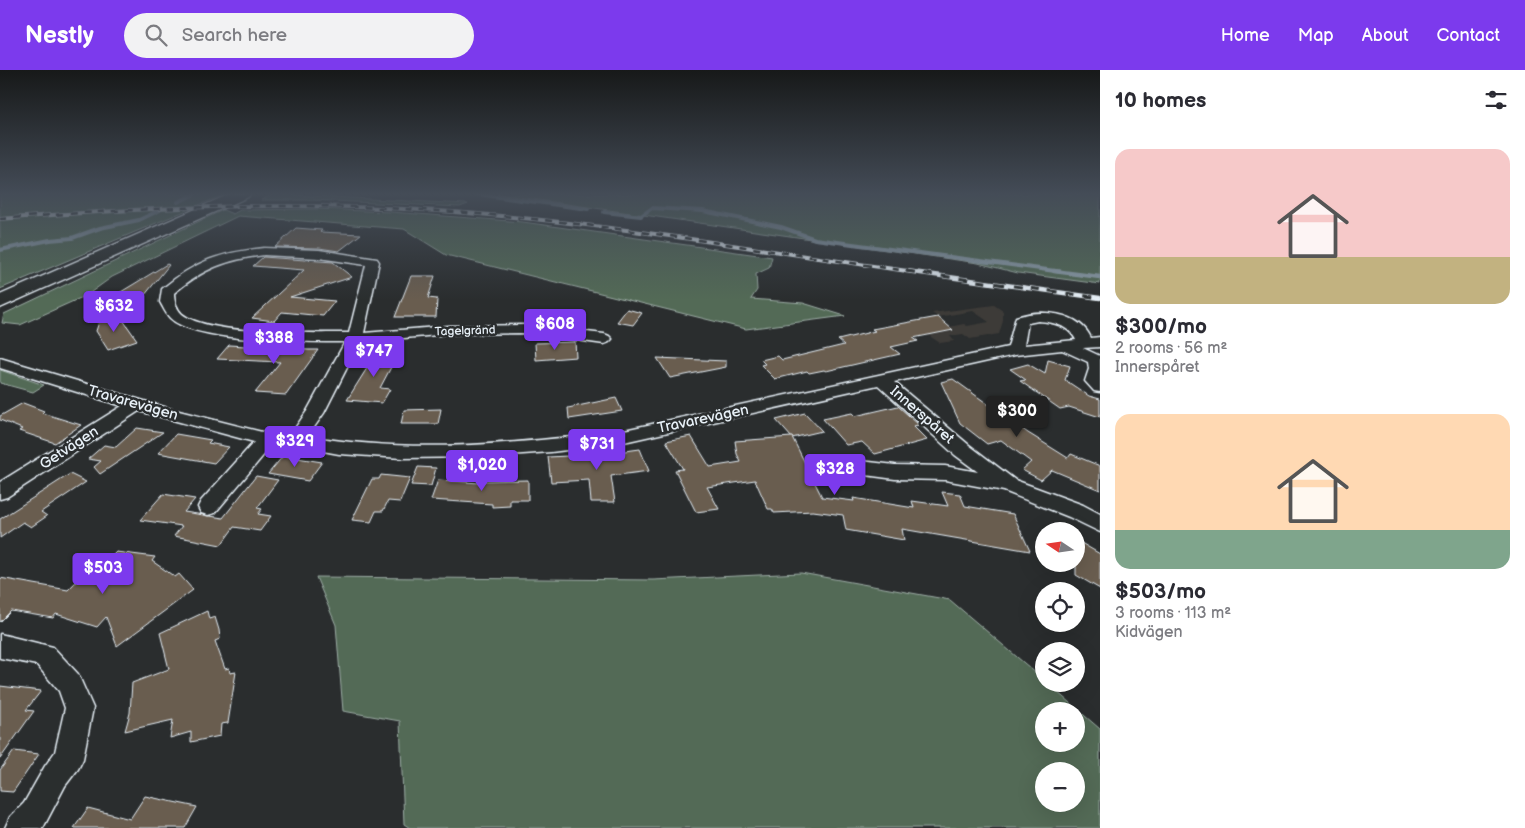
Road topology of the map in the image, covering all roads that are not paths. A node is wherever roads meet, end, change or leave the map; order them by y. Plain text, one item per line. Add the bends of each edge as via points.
1 (163, 229) edge
2 (373, 262) joint
3 (0, 302) edge
4 (355, 338) junction
5 (604, 338) dead end
6 (1093, 342) edge
7 (1066, 346) junction
8 (1015, 350) junction
9 (1098, 361) edge
10 (0, 363) edge
11 (882, 380) junction
12 (1100, 387) edge
13 (137, 404) junction
14 (268, 438) junction
15 (296, 440) junction
16 (962, 450) junction
17 (835, 465) dead end
18 (937, 473) junction
19 (1008, 485) junction
20 (1, 490) edge
21 (208, 507) dead end
22 (1100, 524) edge
23 (0, 646) edge
24 (21, 828) edge

1 - 3 main road
2 - 4 street
2 - 4 street via 300,251 250,252 198,268 179,279 167,292 167,302 176,316 218,331 273,337
4 - 5 street, Tagelgränd via 449,330 526,329
4 - 15 street via 315,413
6 - 7 street, Travarevägen
6 - 8 street, Travarevägen via 1057,319 1032,316 1021,320
7 - 8 street, Travarevägen
7 - 9 street
8 - 11 street, Travarevägen
9 - 12 street via 1093,381
10 - 13 street, Travarevägen
11 - 15 street, Travarevägen via 615,438 551,446 402,452 339,448
11 - 16 street, Innerspåret
13 - 14 street, Travarevägen
13 - 20 street, Getvägen
14 - 15 street, Travarevägen
14 - 21 street
16 - 18 street, Innerspåret via 954,461
16 - 19 street, Innerspåret
17 - 18 street, Innerspåret
18 - 19 street, Innerspåret
19 - 22 street, Innerspåret via 1076,511
23 - 24 street via 44,654 69,683 79,708 68,759 35,814

